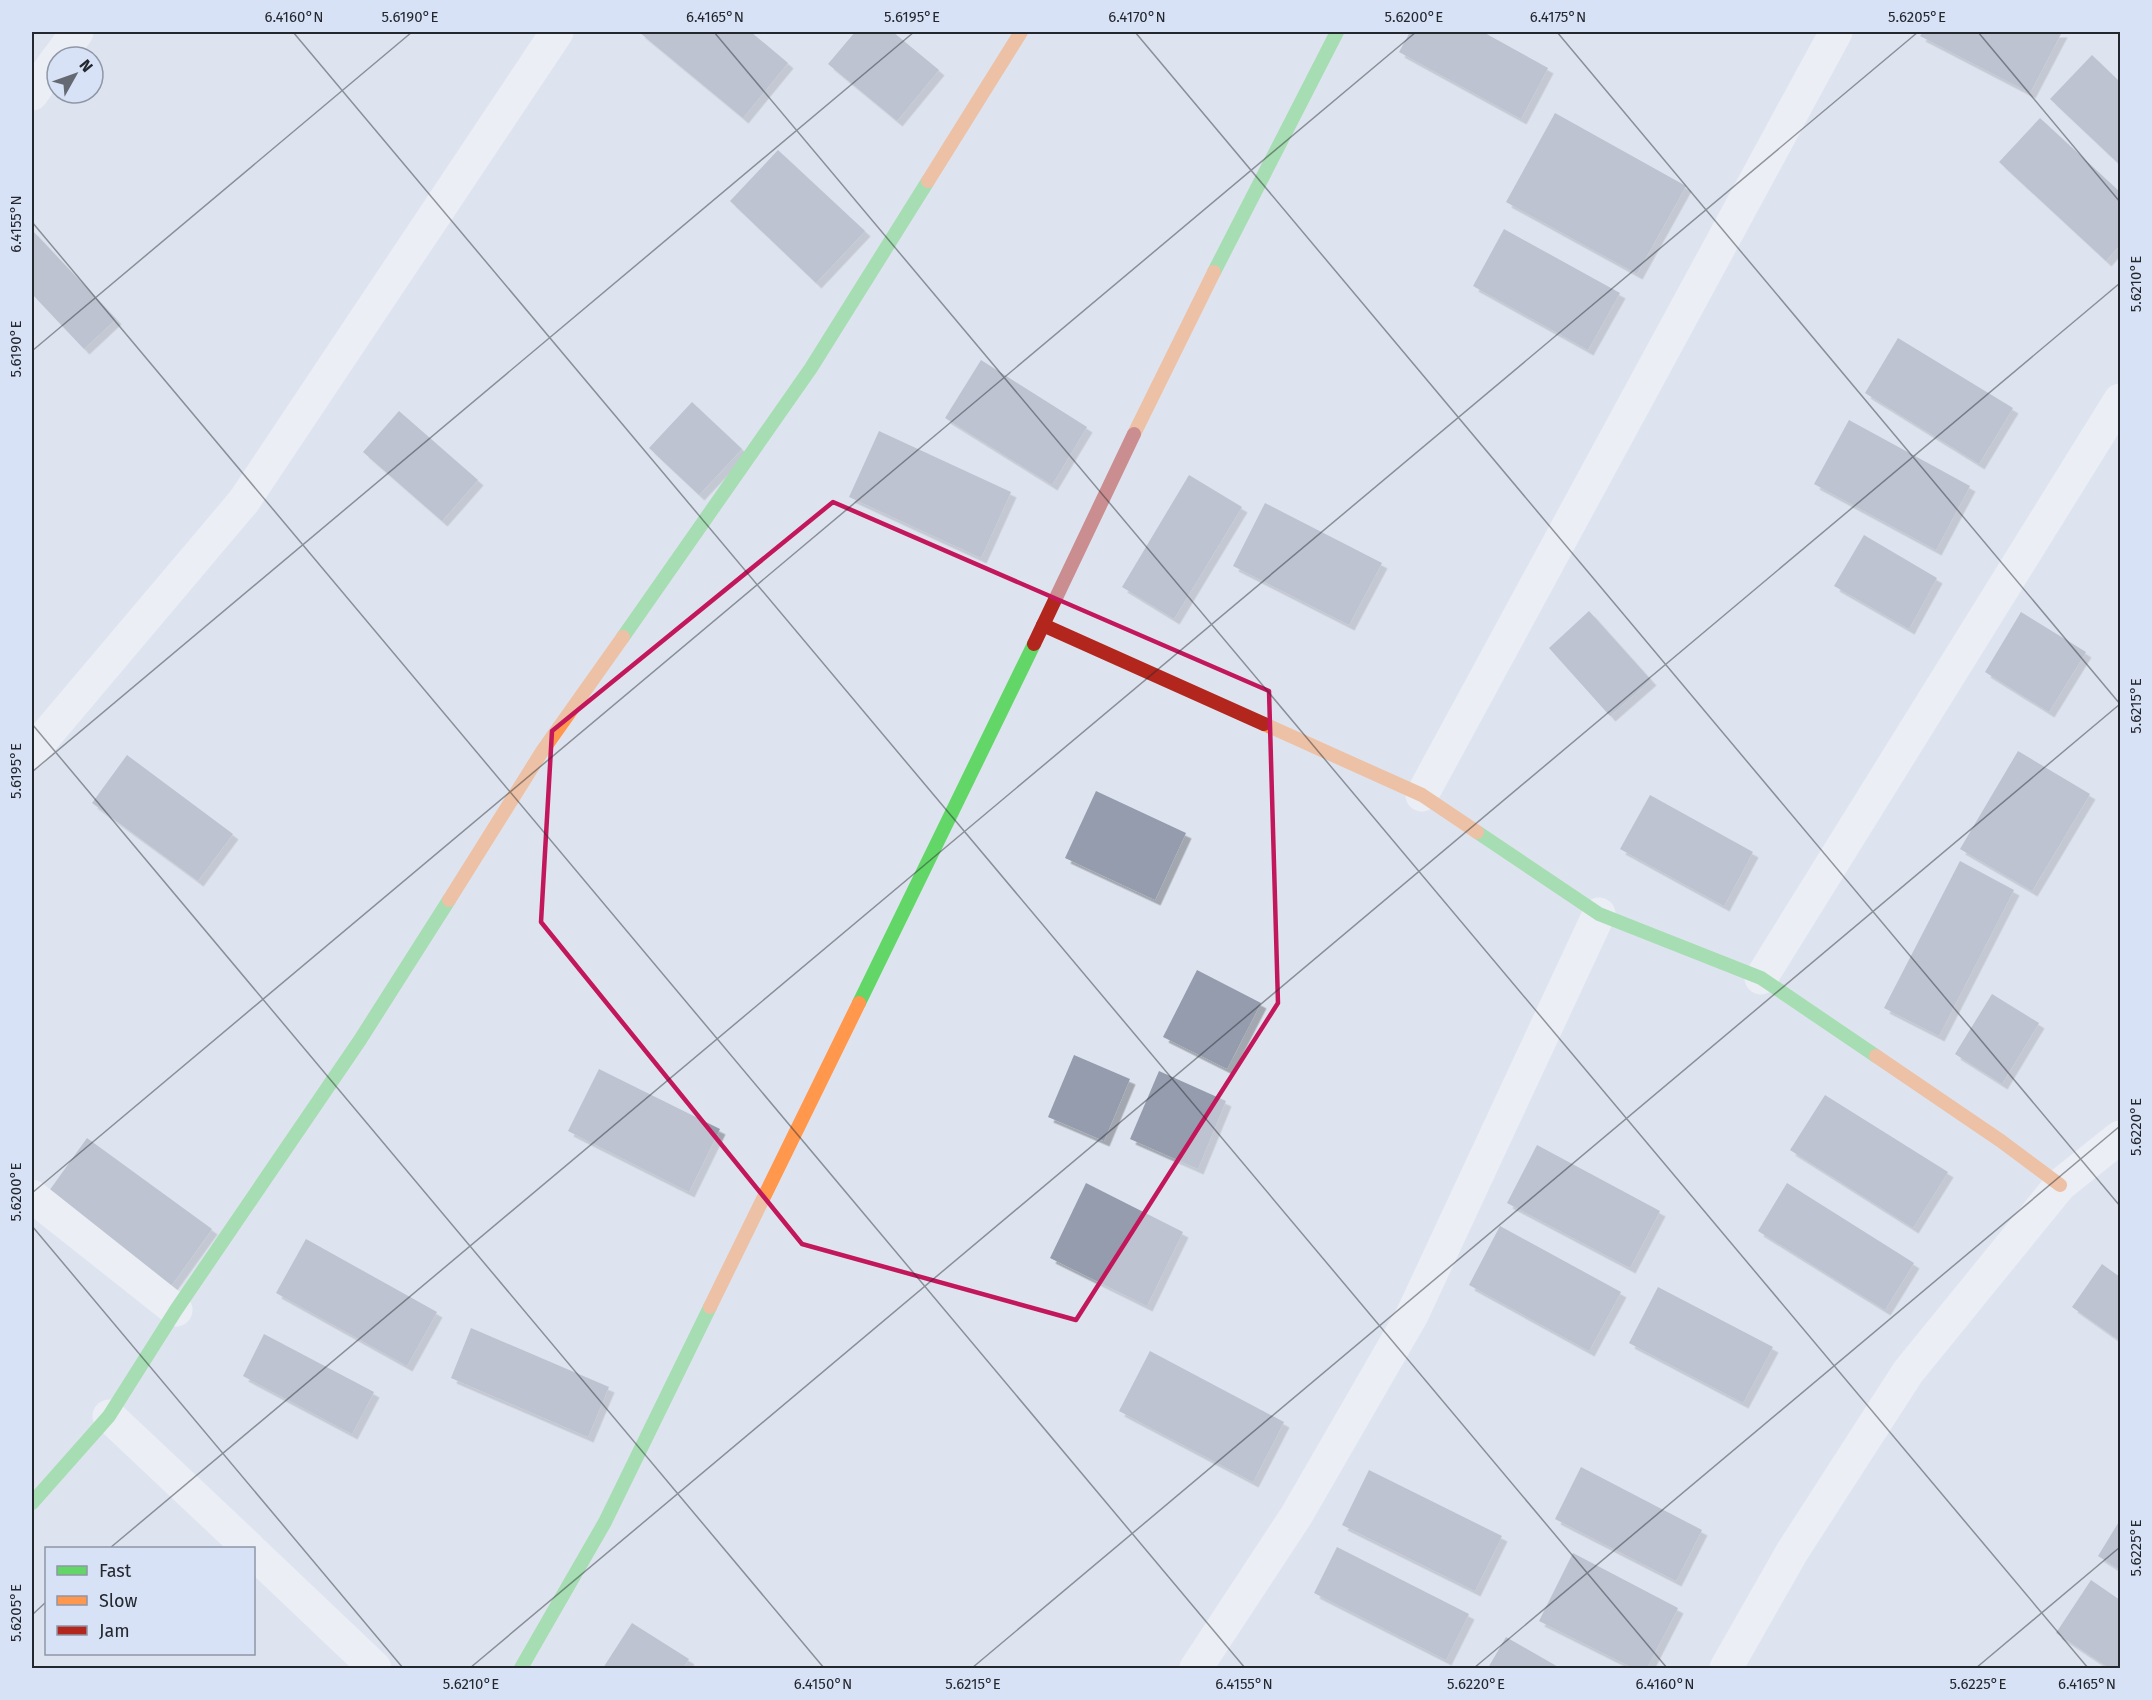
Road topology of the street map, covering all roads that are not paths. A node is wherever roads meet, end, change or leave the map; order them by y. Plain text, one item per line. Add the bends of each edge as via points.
1 (77, 32) edge
2 (557, 32) edge
3 (1021, 32) edge
4 (1337, 32) edge
5 (1836, 32) edge
6 (68, 45) edge
7 (45, 76) edge
8 (32, 94) edge
9 (2121, 400) edge
10 (1043, 625) junction
11 (32, 752) edge
12 (1422, 795) junction
13 (1599, 914) junction
14 (1761, 978) junction
15 (2121, 1137) edge
16 (2060, 1185) junction
17 (32, 1196) edge
18 (176, 1310) junction
19 (109, 1416) junction
20 (32, 1503) edge
21 (248, 1547) edge
22 (255, 1554) edge
23 (375, 1668) edge
24 (521, 1668) edge
25 (1196, 1668) edge
26 (1726, 1668) edge

1 - 6 street
2 - 11 street via 244,501
3 - 18 street via 811,368 543,750 360,1040
4 - 10 street via 1194,309
5 - 12 street
7 - 8 street
9 - 14 street
10 - 12 street
10 - 24 street via 605,1522
12 - 13 street
13 - 14 street
13 - 25 street via 1412,1315 1296,1516
14 - 16 street
15 - 16 street
16 - 26 street via 1908,1372 1792,1552
17 - 18 street
18 - 19 street
19 - 20 street
19 - 21 street
22 - 23 street

